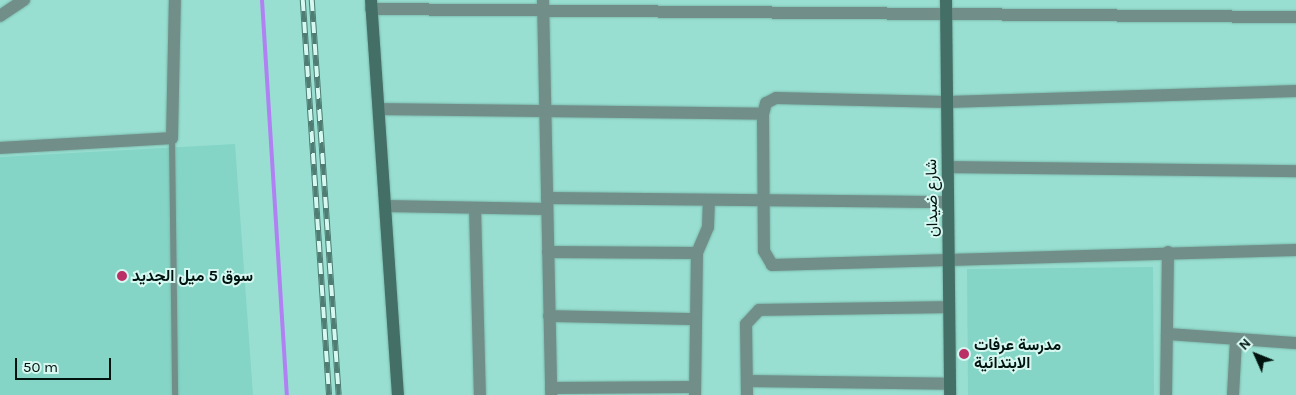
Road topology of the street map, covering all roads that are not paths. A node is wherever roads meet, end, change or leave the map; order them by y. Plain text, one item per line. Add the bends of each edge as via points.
1 (24, 0) edge
2 (175, 0) edge
3 (946, 0) edge
4 (371, 4) edge
5 (543, 6) edge
6 (946, 14) junction
7 (0, 16) edge
8 (1296, 17) edge
9 (1296, 91) edge
10 (947, 102) junction
11 (380, 109) junction
12 (545, 110) junction
13 (763, 114) junction
14 (172, 138) junction
15 (0, 148) edge
16 (948, 167) junction
17 (1296, 171) edge
18 (709, 200) junction
19 (765, 201) junction
20 (948, 202) junction
21 (547, 204) junction
22 (385, 206) junction
23 (475, 208) junction
24 (1296, 250) edge
25 (548, 252) junction
26 (697, 252) junction
27 (1168, 252) junction
28 (949, 257) junction
29 (949, 306) junction
30 (549, 316) junction
31 (694, 319) junction
32 (1166, 334) junction
33 (1236, 339) junction
34 (1296, 343) edge
35 (747, 382) junction
36 (950, 390) edge
37 (695, 391) edge
38 (551, 392) edge
39 (170, 395) edge
40 (175, 395) edge
41 (398, 395) edge
42 (480, 395) edge
43 (747, 395) edge
44 (1166, 395) edge
45 (1233, 395) edge

1 - 7 street
2 - 14 street
3 - 6 street, شارع ضيدان
4 - 5 street
4 - 11 street
5 - 6 street
5 - 12 street
6 - 8 street
6 - 10 street, شارع ضيدان
9 - 10 street
10 - 13 street via 776,98 766,103
10 - 16 street, شارع ضيدان
11 - 12 street
11 - 22 street
12 - 13 street
12 - 21 street
13 - 19 street
14 - 15 street
14 - 40 lane
16 - 17 street
16 - 20 street, شارع ضيدان
18 - 19 street
18 - 21 street
18 - 26 street via 708,227
19 - 20 street
19 - 28 street via 764,257 772,265
20 - 28 street, شارع ضيدان
21 - 23 street
21 - 25 street
22 - 23 street
22 - 41 street
23 - 42 street
24 - 27 street
25 - 26 street
25 - 30 street
26 - 31 street
27 - 28 street
27 - 32 street
28 - 29 street, شارع ضيدان
29 - 35 street via 760,310 746,324
29 - 36 street, شارع ضيدان
30 - 31 street
30 - 38 street
31 - 37 street
32 - 33 street
32 - 44 street
33 - 34 street
33 - 45 street
35 - 36 street
35 - 43 street
37 - 38 street
39 - 40 lane

